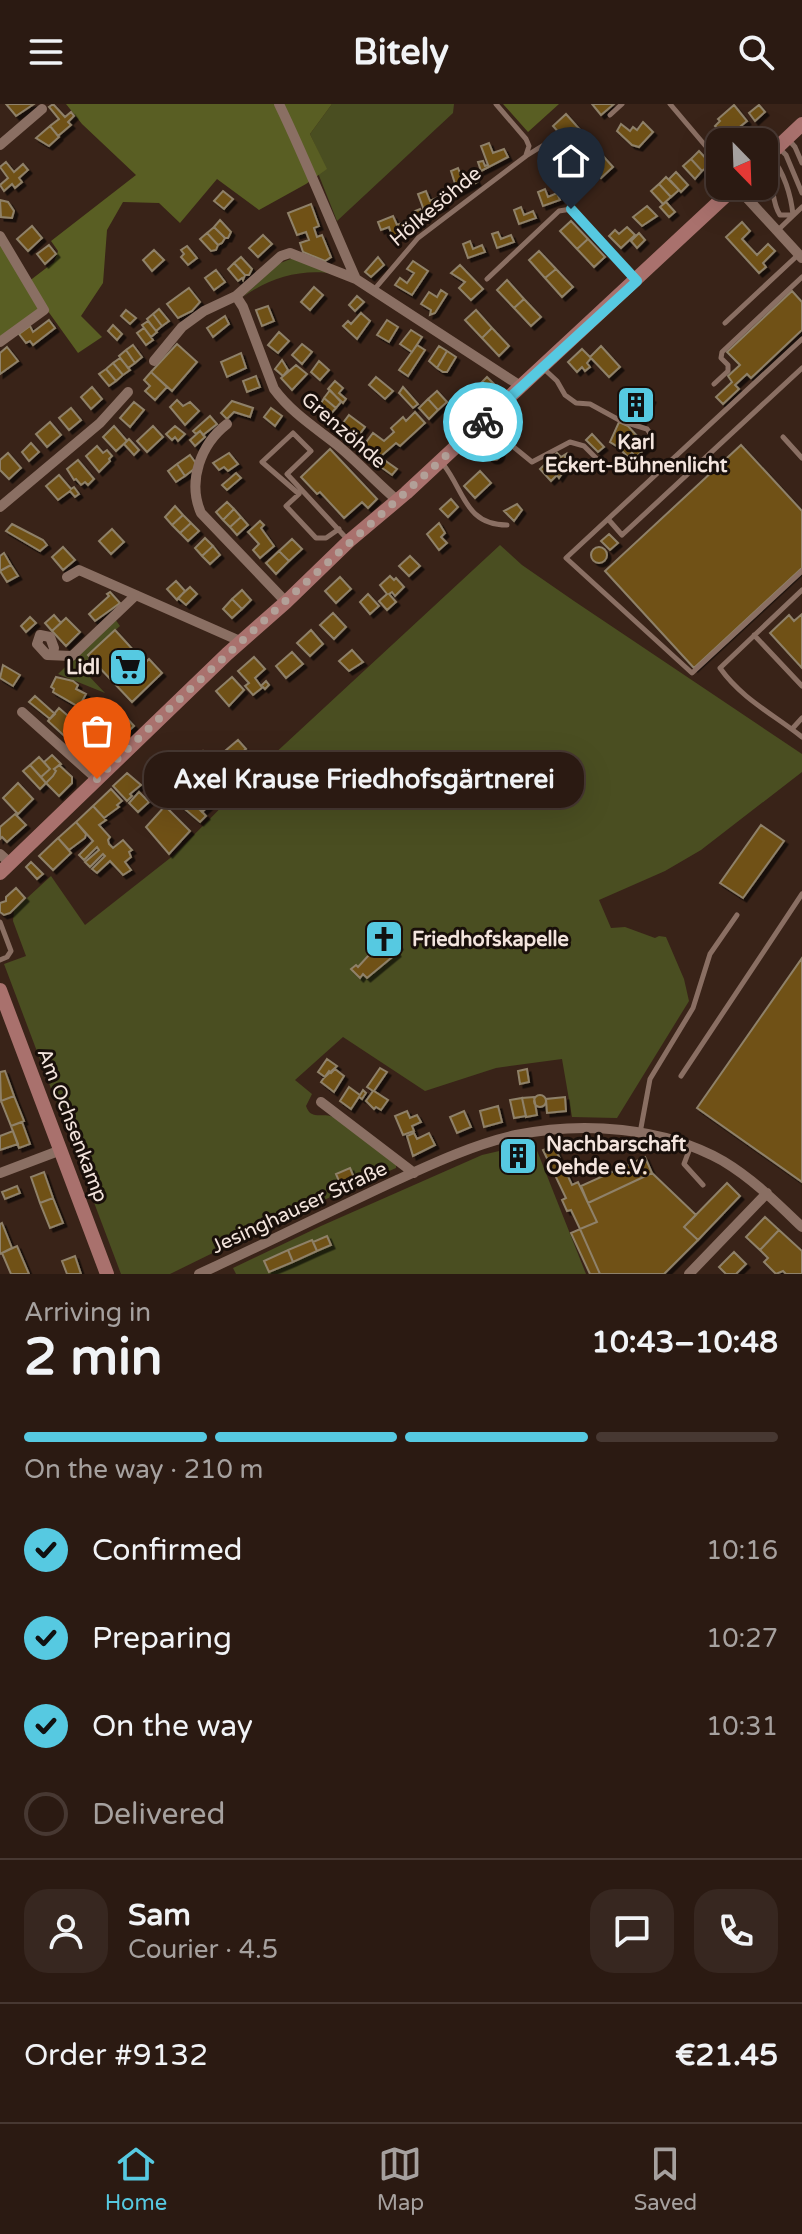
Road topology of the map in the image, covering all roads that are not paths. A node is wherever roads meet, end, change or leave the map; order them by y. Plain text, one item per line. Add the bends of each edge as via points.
1 (279, 104) edge
2 (496, 104) edge
3 (622, 104) edge
4 (670, 104) edge
5 (42, 109) dead end
6 (610, 115) dead end
7 (801, 128) edge
8 (555, 138) dead end
9 (0, 145) edge
10 (706, 146) edge
11 (778, 148) edge
12 (778, 151) edge
13 (778, 154) edge
14 (526, 156) junction
15 (802, 163) edge
16 (778, 166) edge
17 (802, 193) edge
18 (721, 200) edge
19 (749, 200) edge
20 (775, 200) edge
21 (802, 207) edge
22 (793, 215) junction
23 (777, 231) junction
24 (0, 236) edge
25 (800, 256) edge
26 (802, 277) edge
27 (356, 279) junction
28 (487, 279) dead end
29 (637, 281) junction
30 (372, 291) junction
31 (236, 296) junction
32 (725, 323) dead end
33 (802, 339) edge
34 (0, 342) edge
35 (154, 361) dead end
36 (542, 368) junction
37 (802, 368) edge
38 (714, 384) dead end
39 (522, 387) junction
40 (128, 392) dead end
41 (227, 424) dead end
42 (474, 430) junction
43 (783, 437) dead end
44 (650, 441) dead end
45 (802, 458) edge
46 (440, 462) junction
47 (602, 464) dead end
48 (301, 492) junction
49 (402, 497) junction
50 (0, 507) edge
51 (608, 519) junction
52 (507, 525) dead end
53 (344, 535) junction
54 (802, 571) edge
55 (67, 577) dead end
56 (801, 591) edge
57 (136, 595) junction
58 (286, 602) junction
59 (754, 635) junction
60 (240, 641) junction
61 (53, 653) dead end
62 (802, 685) edge
63 (22, 712) dead end
64 (802, 718) edge
65 (792, 729) junction
66 (802, 737) edge
67 (97, 779) junction
68 (3, 863) edge
69 (802, 894) edge
70 (737, 915) dead end
71 (0, 922) edge
72 (0, 960) edge
73 (0, 990) edge
74 (681, 1076) dead end
75 (321, 1102) dead end
76 (640, 1134) junction
77 (690, 1147) junction
78 (61, 1150) junction
79 (0, 1173) edge
80 (414, 1173) junction
81 (703, 1185) dead end
82 (767, 1193) junction
83 (802, 1227) edge
84 (107, 1274) edge
85 (199, 1274) edge
86 (689, 1274) edge

1 - 27 street
2 - 14 lane via 526,139
3 - 6 lane
4 - 10 lane
5 - 9 street
7 - 11 main road
8 - 14 lane, Hölkesöhde
12 - 15 lane via 795,147
13 - 17 lane via 786,155
14 - 30 lane, Hölkesöhde via 418,238
16 - 22 lane
18 - 29 main road
19 - 23 street
20 - 22 lane via 780,215
21 - 22 lane
22 - 23 lane
23 - 25 street
24 - 34 street via 44,310
25 - 32 lane
26 - 38 lane via 722,352 728,371
27 - 30 street
27 - 31 street via 290,253
28 - 29 lane via 559,211 571,209
29 - 36 main road
30 - 39 street
31 - 35 street via 182,327
31 - 49 street, Grenzöhde via 281,399
33 - 51 lane
36 - 39 main road
36 - 44 lane via 576,403 647,429
37 - 51 lane via 622,535
39 - 42 main road
40 - 50 street via 100,423
41 - 58 street via 203,453 196,501 201,513
42 - 46 main road
42 - 47 lane via 510,444 532,462 570,442 584,446
43 - 45 lane
46 - 49 main road
46 - 52 lane via 469,509 495,525
48 - 48 lane via 287,474 311,451 293,433 262,462
48 - 53 lane
48 - 53 lane via 286,506 316,538
49 - 53 main road
51 - 54 lane via 566,558 692,673
53 - 58 main road
55 - 57 street via 79,570
56 - 59 lane
57 - 60 street
57 - 61 street via 72,656
58 - 60 main road
59 - 62 lane
59 - 65 lane via 720,668 750,700
60 - 67 main road
63 - 67 street
64 - 65 lane
65 - 66 lane
67 - 68 main road
69 - 74 lane
70 - 76 lane via 710,954 693,1008 650,1079
71 - 72 lane via 11,951
73 - 78 main road, Am Ochsenkamp
75 - 80 street, Jesinghauser Straße
76 - 77 street, Jesinghauser Straße
76 - 80 street, Jesinghauser Straße via 613,1129 540,1131 512,1136
77 - 81 lane via 684,1164
77 - 82 street, Jesinghauser Straße via 721,1160
78 - 79 street
78 - 84 main road, Am Ochsenkamp
80 - 85 street, Jesinghauser Straße
82 - 83 street, Jesinghauser Straße
82 - 86 street

